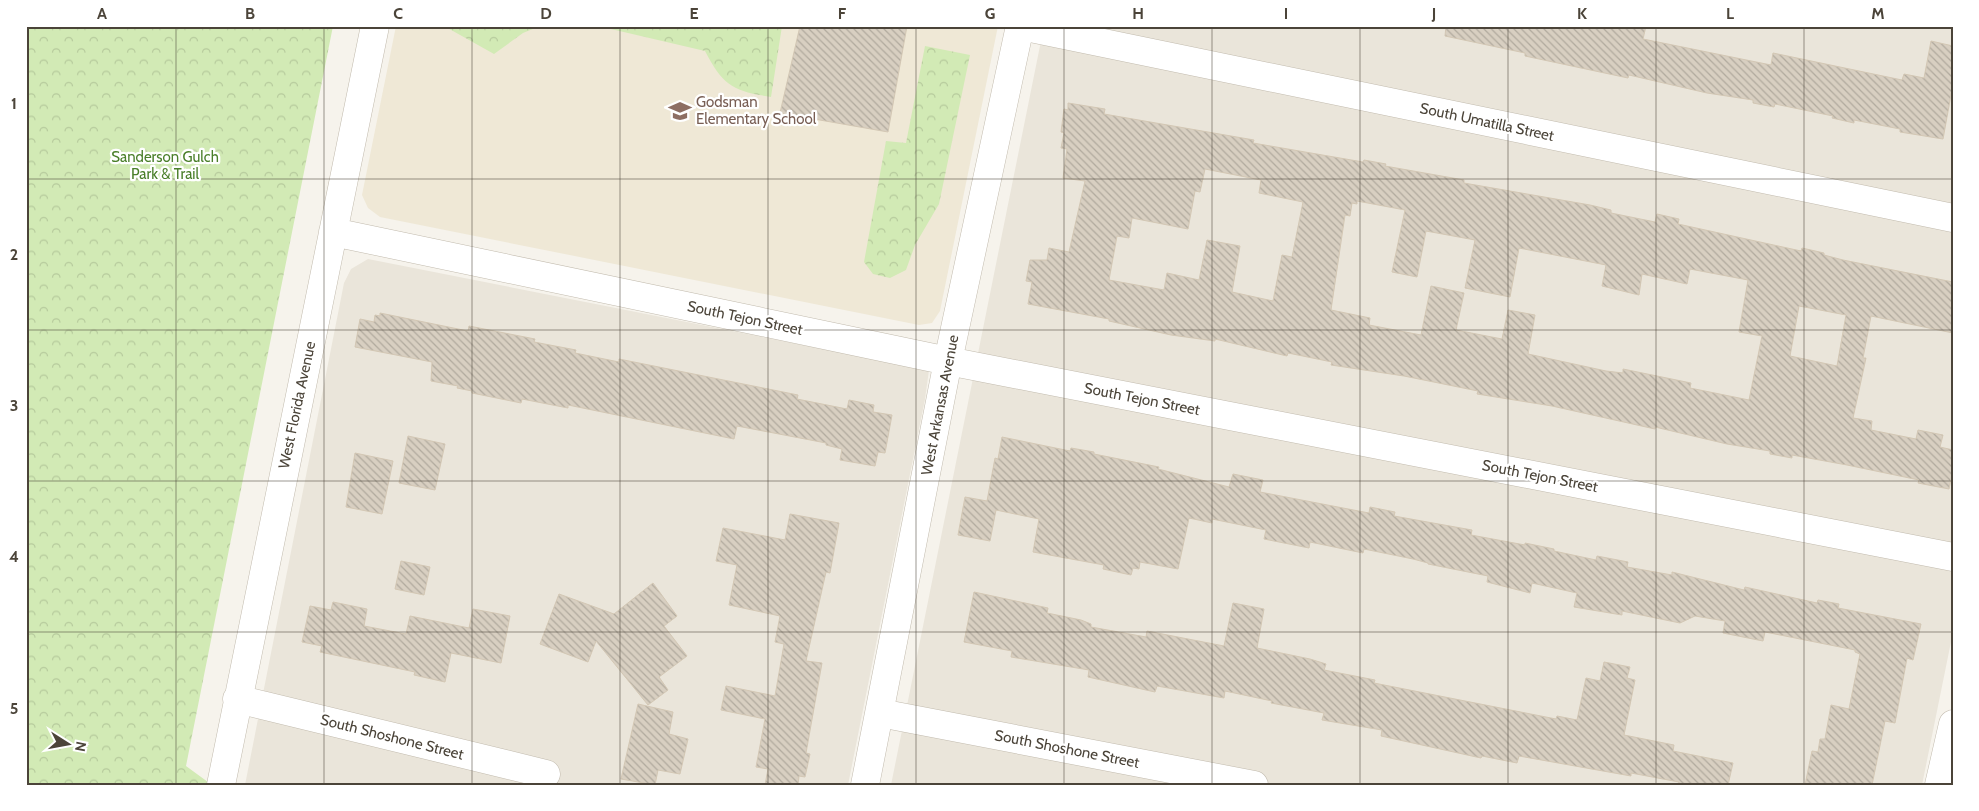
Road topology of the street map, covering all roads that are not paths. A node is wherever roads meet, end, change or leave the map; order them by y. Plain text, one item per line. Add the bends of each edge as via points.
1 (375, 26) edge
2 (1020, 26) edge
3 (1953, 218) edge
4 (333, 232) junction
5 (948, 361) junction
6 (1953, 557) edge
7 (238, 699) junction
8 (880, 713) junction
9 (1953, 724) edge
10 (546, 774) dead end
11 (220, 785) edge
12 (865, 785) edge
13 (1254, 785) edge
14 (1939, 785) edge

1 - 4 street, West Florida Avenue
2 - 3 street, South Umatilla Street
2 - 5 street, West Arkansas Avenue
4 - 5 street, South Tejon Street
4 - 7 street, West Florida Avenue
5 - 6 street, South Tejon Street
5 - 8 street, West Arkansas Avenue
7 - 10 street, South Shoshone Street
7 - 11 street, West Florida Avenue
8 - 12 street, West Arkansas Avenue
8 - 13 street, South Shoshone Street
9 - 14 street

